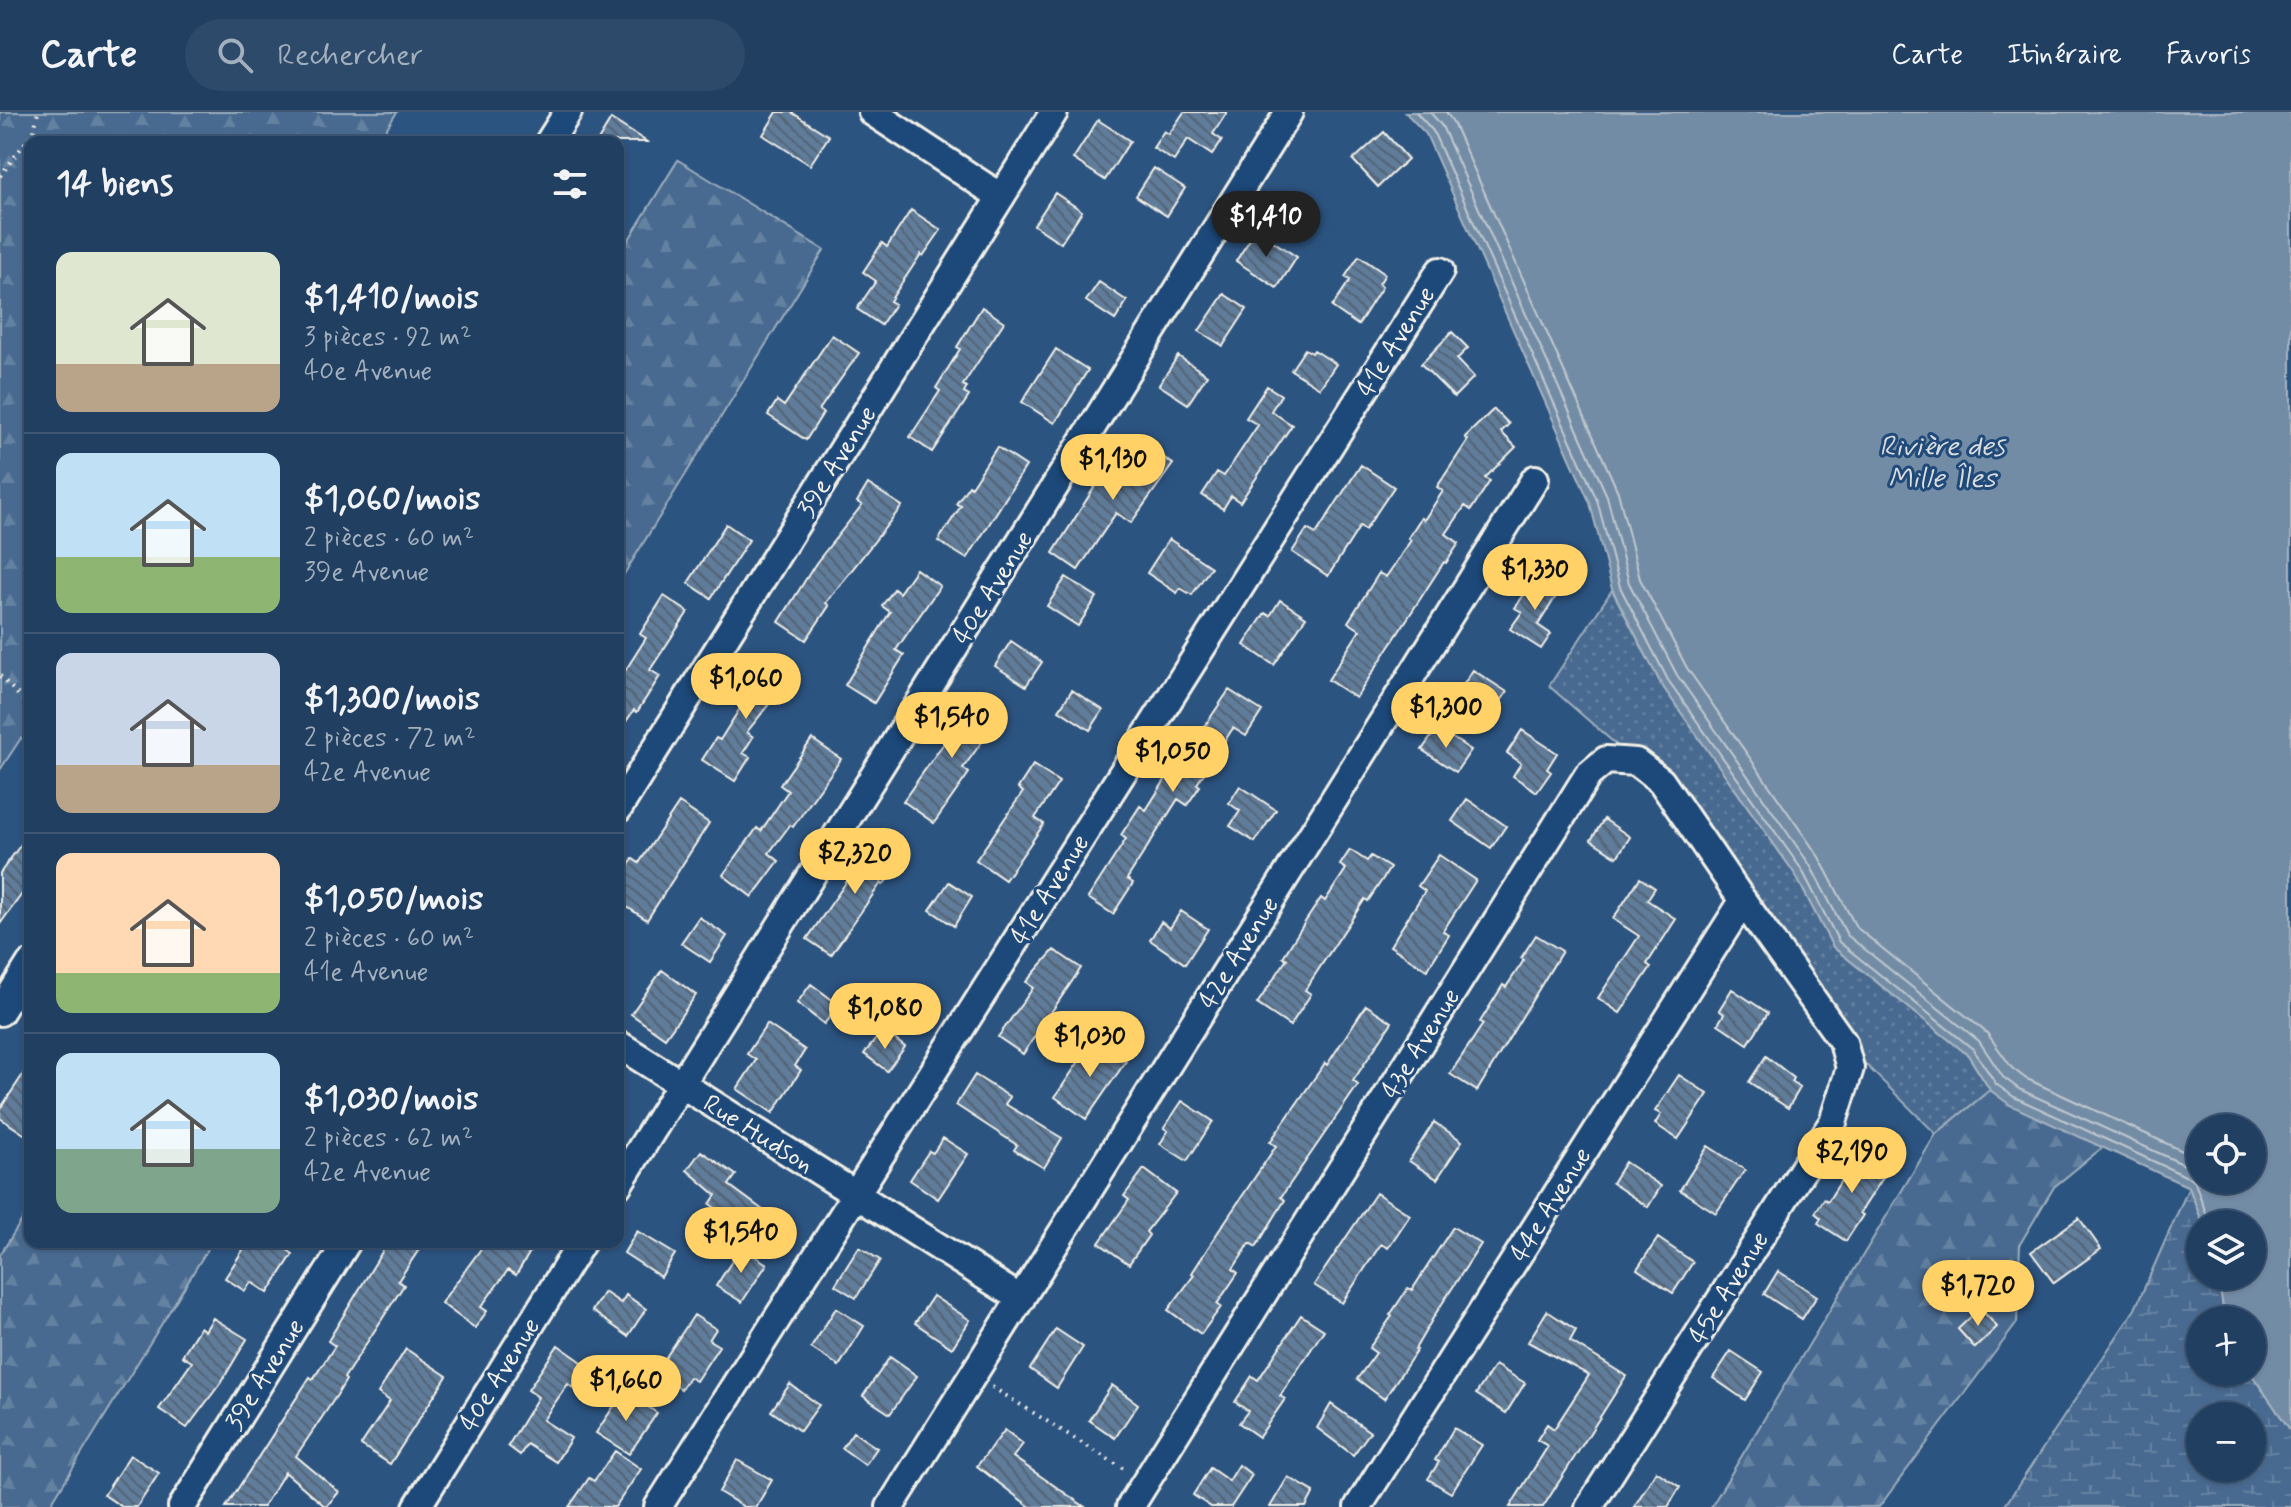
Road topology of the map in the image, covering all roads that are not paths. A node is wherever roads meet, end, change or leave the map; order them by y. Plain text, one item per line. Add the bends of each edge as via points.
1 (568, 112) edge
2 (872, 112) edge
3 (1054, 112) edge
4 (1289, 112) edge
5 (553, 136) edge
6 (1001, 197) junction
7 (1440, 271) dead end
8 (1535, 479) dead end
9 (624, 799) edge
10 (1743, 901) junction
11 (24, 974) edge
12 (0, 1012) edge
13 (624, 1048) edge
14 (681, 1084) junction
15 (624, 1175) edge
16 (856, 1194) junction
17 (343, 1248) edge
18 (578, 1248) edge
19 (1021, 1299) junction
20 (182, 1507) edge
21 (417, 1507) edge
22 (658, 1507) edge
23 (890, 1507) edge
24 (1130, 1507) edge
25 (1358, 1507) edge
26 (1589, 1507) edge

1 - 5 street
2 - 6 street
3 - 6 street, 39e Avenue
4 - 14 street, 40e Avenue
6 - 9 street, 39e Avenue
7 - 16 street, 41e Avenue
8 - 19 street, 42e Avenue
10 - 24 street, 43e Avenue via 1661,781 1636,762 1606,760 1588,775
10 - 25 street, 44e Avenue
10 - 26 street, 45e Avenue via 1843,1042 1850,1068 1833,1122
11 - 12 street
13 - 14 street, Rue Hudson
14 - 15 street, 40e Avenue
14 - 16 street, Rue Hudson
16 - 19 street, Rue Hudson
16 - 22 street, 41e Avenue
17 - 20 street, 39e Avenue
18 - 21 street, 40e Avenue
19 - 23 street, 42e Avenue

